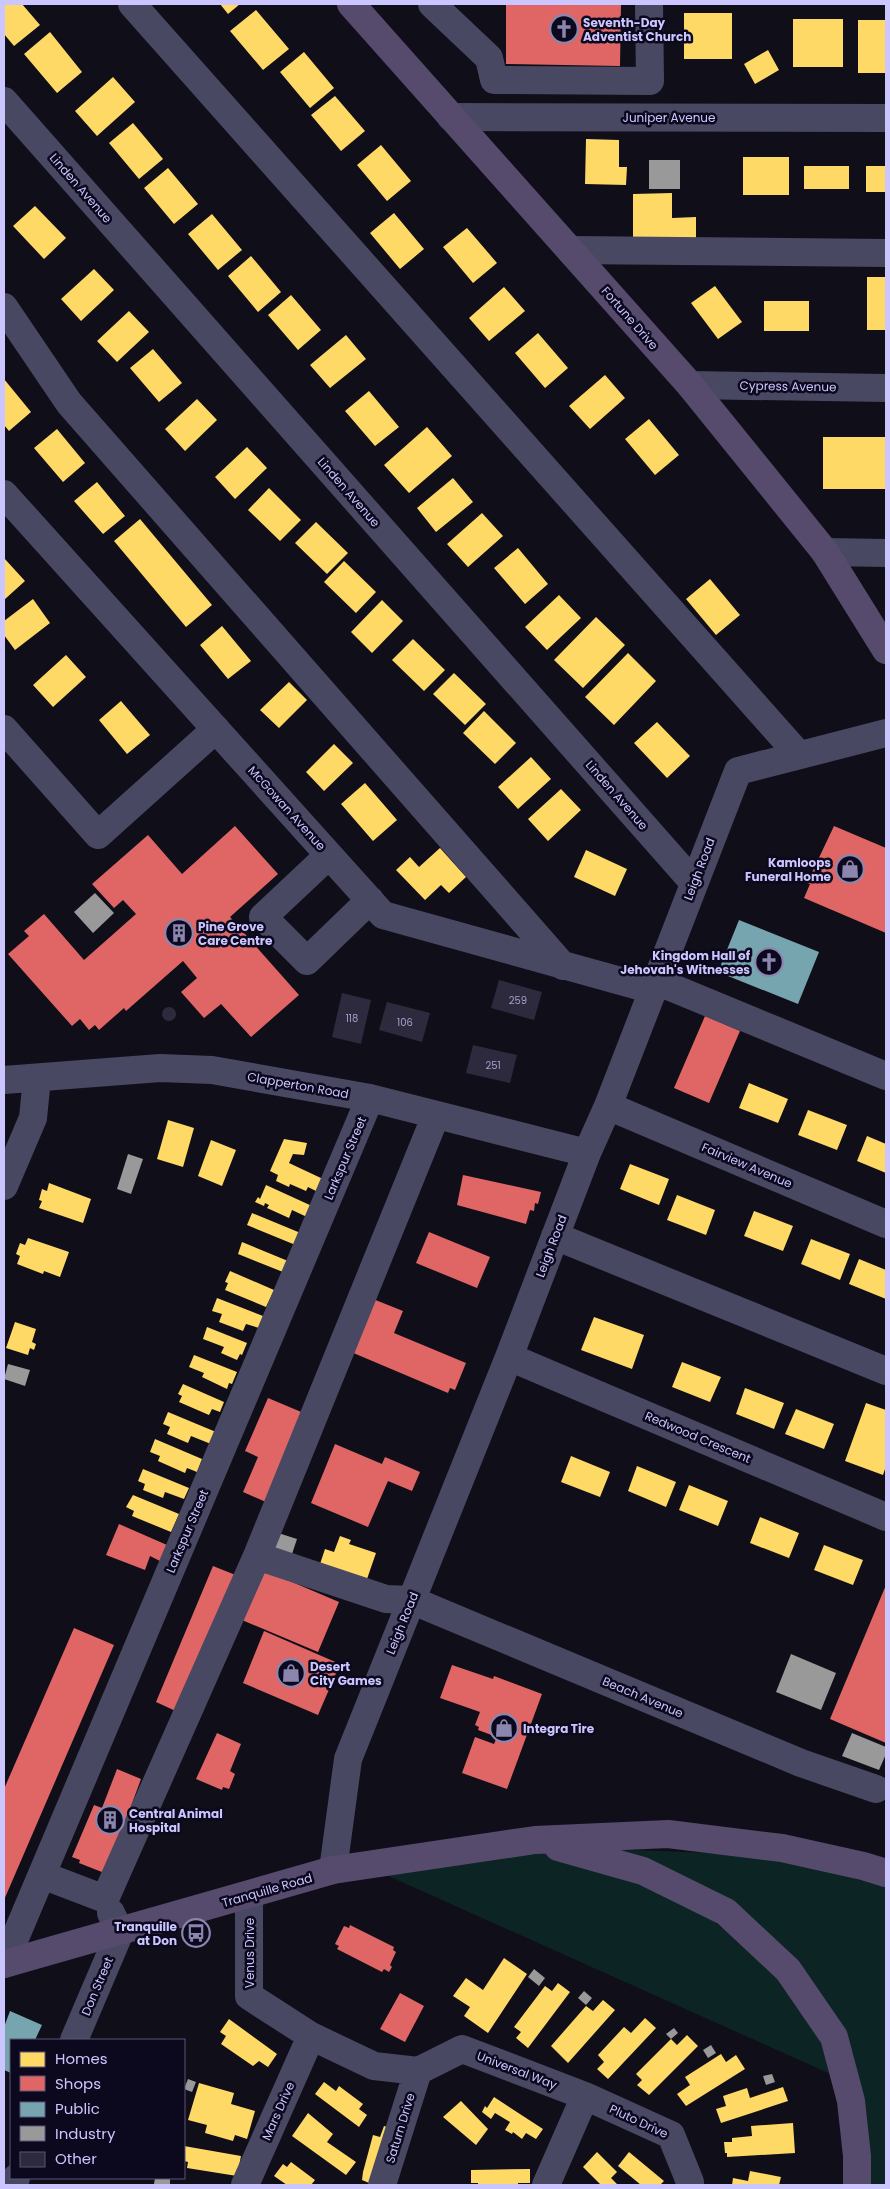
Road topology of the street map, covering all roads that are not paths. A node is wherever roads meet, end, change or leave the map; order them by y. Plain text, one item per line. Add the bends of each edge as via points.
1 (132, 4) edge
2 (352, 4) edge
3 (432, 4) edge
4 (649, 4) edge
5 (4, 101) edge
6 (451, 116) junction
7 (886, 118) edge
8 (570, 250) junction
9 (886, 253) edge
10 (4, 307) edge
11 (690, 385) junction
12 (886, 388) edge
13 (4, 494) edge
14 (825, 552) junction
15 (886, 553) edge
16 (886, 650) edge
17 (4, 729) edge
18 (216, 729) junction
19 (886, 733) edge
20 (799, 755) junction
21 (329, 855) junction
22 (694, 882) junction
23 (370, 900) junction
24 (563, 966) junction
25 (654, 986) junction
26 (886, 1076) edge
27 (37, 1078) junction
28 (4, 1080) edge
29 (370, 1098) junction
30 (608, 1106) junction
31 (436, 1114) junction
32 (587, 1153) junction
33 (4, 1186) edge
34 (886, 1224) edge
35 (555, 1236) junction
36 (509, 1357) junction
37 (886, 1371) edge
38 (886, 1517) edge
39 (257, 1556) junction
40 (411, 1600) junction
41 (876, 1789) dead end
42 (535, 1840) junction
43 (334, 1870) junction
44 (886, 1873) edge
45 (42, 1875) junction
46 (249, 1895) junction
47 (105, 1899) junction
48 (120, 1932) junction
49 (4, 1964) edge
50 (311, 2036) junction
51 (74, 2039) edge
52 (418, 2071) junction
53 (585, 2096) junction
54 (245, 2185) edge
55 (382, 2185) edge
56 (546, 2185) edge
57 (690, 2185) edge
58 (857, 2185) edge

1 - 20 street
2 - 6 main road, Fortune Drive
3 - 4 street via 489,58 494,80 650,81
5 - 22 street, Linden Avenue
6 - 7 street, Juniper Avenue
6 - 8 main road, Fortune Drive
8 - 9 street
8 - 11 main road, Fortune Drive
10 - 24 street via 69,403
11 - 12 street, Cypress Avenue
11 - 14 main road, Fortune Drive
13 - 18 street, McGowan Avenue
14 - 15 street
14 - 16 main road, Fortune Drive
17 - 18 street via 98,835
18 - 21 street, McGowan Avenue
19 - 20 street, Leigh Road
20 - 22 street, Leigh Road via 738,771
21 - 23 street, McGowan Avenue
21 - 23 street via 263,918 307,961
22 - 25 street, Leigh Road
23 - 24 street, McGowan Avenue via 383,915
24 - 25 street, McGowan Avenue
25 - 26 street, McGowan Avenue
25 - 30 street, Leigh Road
27 - 28 street, Clapperton Road
27 - 29 street, Clapperton Road via 160,1068 212,1070
27 - 33 street via 33,1118
29 - 31 street, Clapperton Road
29 - 45 street, Larkspur Street
30 - 32 street, Leigh Road
30 - 34 street, Fairview Avenue
31 - 32 street, Clapperton Road
31 - 39 street
32 - 35 street, Leigh Road
35 - 36 street, Leigh Road
35 - 37 street
36 - 38 street, Redwood Crescent
36 - 40 street, Leigh Road
39 - 40 street via 386,1600
39 - 47 street
40 - 41 street, Beach Avenue via 801,1763
40 - 43 street, Leigh Road via 348,1759
42 - 43 main road, Tranquille Road
42 - 44 main road, Tranquille Road via 668,1834 782,1848
42 - 58 main road via 643,1871 726,1912 788,1970 834,2038 851,2102
43 - 46 main road, Tranquille Road
45 - 47 street
45 - 49 street, Larkspur Street
46 - 48 main road, Tranquille Road
46 - 50 street, Venus Drive via 249,1996
47 - 48 street
48 - 49 main road, Tranquille Road
48 - 51 street, Don Street
50 - 52 street via 374,2066
50 - 54 street, Mars Drive
52 - 53 street, Universal Way via 462,2049
52 - 55 street, Saturn Drive
53 - 56 street
53 - 57 street, Pluto Drive via 672,2135

